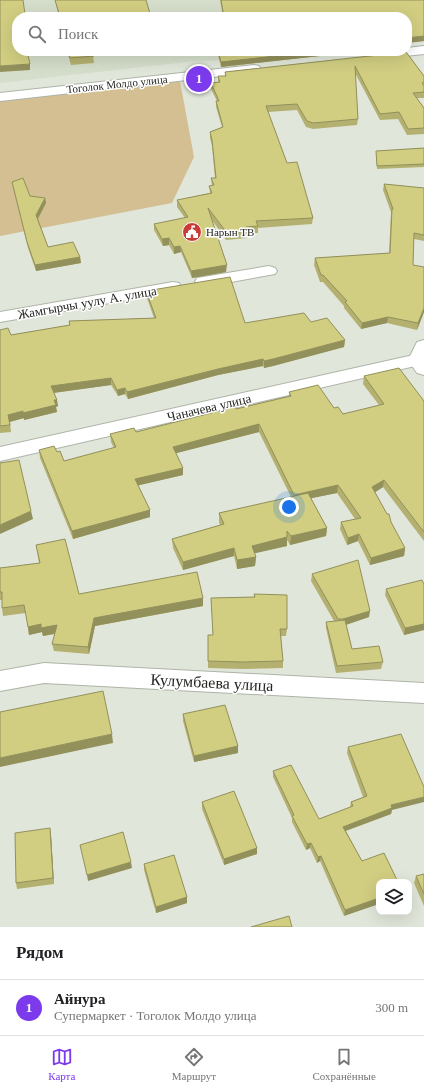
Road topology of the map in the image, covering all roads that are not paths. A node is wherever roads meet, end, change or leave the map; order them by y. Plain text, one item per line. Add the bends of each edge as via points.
1 (424, 50) edge
2 (412, 51) edge
3 (370, 56) edge
4 (361, 57) edge
5 (267, 68) edge
6 (0, 97) edge
7 (269, 271) dead end
8 (0, 317) edge
9 (422, 358) edge
10 (0, 454) edge
11 (0, 681) edge
12 (424, 693) edge

1 - 2 street
3 - 4 street
5 - 6 street, Тоголок Молдо улица
7 - 8 street, Жамгырчы уулу А. улица
9 - 10 street, Чаначева улица
11 - 12 street, Кулумбаева улица via 44,673

